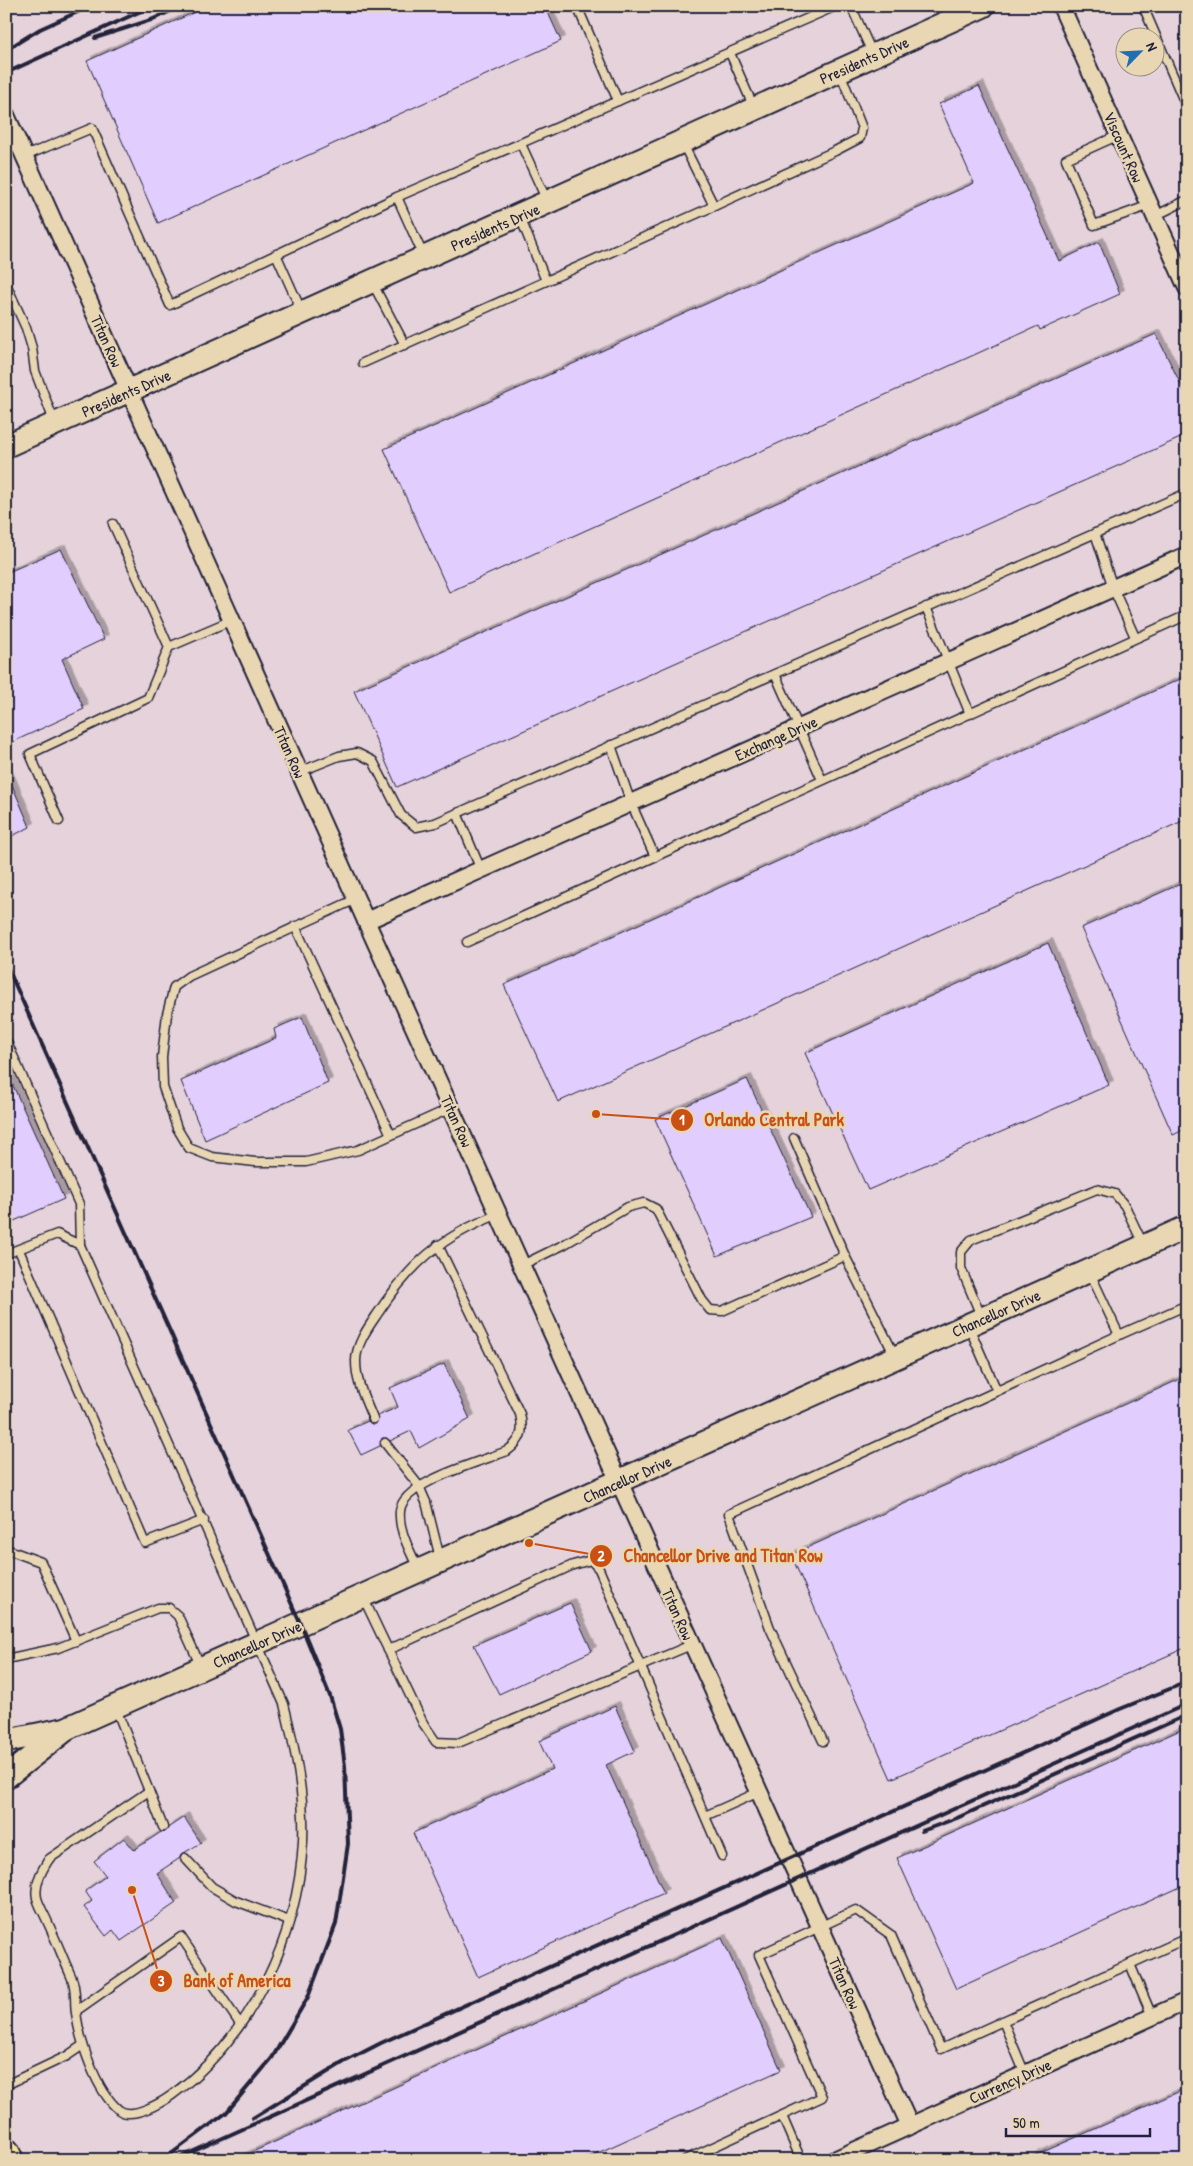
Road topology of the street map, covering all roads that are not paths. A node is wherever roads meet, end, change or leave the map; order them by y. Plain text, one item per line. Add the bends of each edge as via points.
1 (577, 6) edge
2 (836, 6) edge
3 (851, 6) edge
4 (983, 6) edge
5 (1061, 6) edge
6 (1143, 6) edge
7 (730, 53) junction
8 (873, 56) junction
9 (840, 71) junction
10 (618, 101) junction
11 (1187, 108) edge
12 (755, 110) junction
13 (6, 115) edge
14 (1119, 136) junction
15 (683, 142) junction
16 (521, 144) junction
17 (17, 150) edge
18 (397, 197) junction
19 (1187, 200) edge
20 (548, 203) junction
21 (714, 206) junction
22 (1152, 211) junction
23 (520, 215) junction
24 (276, 254) junction
25 (424, 258) junction
26 (546, 281) junction
27 (372, 282) junction
28 (6, 284) edge
29 (1187, 288) edge
30 (302, 314) junction
31 (404, 345) junction
32 (363, 363) dead end
33 (130, 391) junction
34 (55, 424) junction
35 (6, 446) edge
36 (1187, 493) edge
37 (113, 524) dead end
38 (1095, 533) junction
39 (1187, 556) edge
40 (1113, 588) junction
41 (926, 607) junction
42 (1187, 615) edge
43 (232, 620) junction
44 (1134, 637) junction
45 (170, 647) junction
46 (947, 662) junction
47 (775, 674) junction
48 (970, 714) junction
49 (800, 728) junction
50 (611, 746) junction
51 (299, 772) junction
52 (822, 780) junction
53 (631, 803) junction
54 (457, 813) junction
55 (59, 821) dead end
56 (655, 857) junction
57 (481, 870) junction
58 (356, 899) junction
59 (366, 921) junction
60 (294, 926) junction
61 (467, 942) dead end
62 (6, 1040) edge
63 (451, 1108) junction
64 (391, 1135) junction
65 (794, 1138) dead end
66 (499, 1214) junction
67 (1187, 1227) edge
68 (80, 1245) junction
69 (438, 1245) junction
70 (1144, 1246) junction
71 (19, 1250) junction
72 (6, 1254) edge
73 (845, 1256) junction
74 (522, 1265) junction
75 (1089, 1271) junction
76 (1187, 1305) edge
77 (975, 1322) junction
78 (1119, 1335) junction
79 (896, 1358) junction
80 (997, 1391) junction
81 (373, 1418) dead end
82 (385, 1444) dead end
83 (618, 1483) junction
84 (419, 1486) junction
85 (204, 1520) junction
86 (6, 1548) edge
87 (441, 1562) junction
88 (419, 1572) junction
89 (363, 1597) junction
90 (76, 1641) junction
91 (259, 1643) junction
92 (691, 1644) junction
93 (388, 1650) junction
94 (6, 1659) edge
95 (642, 1666) junction
96 (201, 1669) junction
97 (115, 1707) junction
98 (65, 1730) junction
99 (6, 1741) edge
100 (823, 1741) dead end
101 (6, 1777) edge
102 (149, 1791) junction
103 (759, 1792) junction
104 (705, 1816) junction
105 (162, 1827) dead end
106 (722, 1856) dead end
107 (185, 1858) dead end
108 (289, 1921) junction
109 (819, 1926) junction
110 (1187, 1938) edge
111 (1130, 1964) junction
112 (1187, 2001) edge
113 (76, 2012) junction
114 (1152, 2016) junction
115 (1003, 2021) junction
116 (240, 2024) junction
117 (83, 2045) junction
118 (1026, 2074) junction
119 (6, 2085) edge
120 (782, 2116) junction
121 (910, 2126) junction
122 (6, 2152) edge
123 (10, 2160) edge
124 (685, 2160) edge
125 (801, 2160) edge
126 (834, 2160) edge

1 - 10 lane
2 - 7 lane
3 - 8 lane
4 - 8 street, Presidents Drive
5 - 14 street, Viscount Row
6 - 11 lane
7 - 10 lane
7 - 12 lane
8 - 9 street, Presidents Drive
9 - 12 street, Presidents Drive
9 - 21 lane via 862,128 860,138
10 - 16 lane
12 - 15 street, Presidents Drive
13 - 17 street, Titan Row
14 - 22 street, Viscount Row
14 - 22 lane via 1066,159 1094,225
15 - 20 street, Presidents Drive
15 - 21 lane
16 - 18 lane
16 - 20 lane
17 - 24 lane via 92,128 170,305
17 - 33 street, Titan Row
18 - 24 lane
18 - 25 lane
19 - 22 lane
20 - 23 street, Presidents Drive
21 - 26 lane
22 - 29 street, Viscount Row
23 - 25 street, Presidents Drive
23 - 26 lane
24 - 30 lane
25 - 27 street, Presidents Drive
26 - 31 lane
27 - 30 street, Presidents Drive
27 - 31 lane
28 - 34 lane via 26,328 35,371
30 - 33 street, Presidents Drive
31 - 32 lane
33 - 34 street, Presidents Drive
33 - 43 street, Titan Row
34 - 35 street, Presidents Drive
36 - 38 lane
37 - 45 lane
38 - 40 lane
38 - 41 lane
39 - 40 street, Exchange Drive
40 - 44 lane
40 - 46 street, Exchange Drive
41 - 46 lane
41 - 47 lane
42 - 44 lane
43 - 45 lane
43 - 51 street, Titan Row
44 - 48 lane
45 - 55 lane via 148,698 30,754
46 - 48 lane
46 - 49 street, Exchange Drive
47 - 49 lane
47 - 50 lane
48 - 52 lane
49 - 52 lane
49 - 53 street, Exchange Drive
50 - 53 lane
50 - 54 lane
51 - 54 lane via 338,756 357,753 373,761 401,814 416,827
51 - 58 street, Titan Row
52 - 56 lane
53 - 56 lane
53 - 57 street, Exchange Drive
54 - 57 lane
56 - 61 lane
57 - 59 street, Exchange Drive
58 - 59 street, Titan Row
58 - 60 lane
59 - 63 street, Titan Row
60 - 64 lane
60 - 64 lane via 189,976 174,987 162,1056 163,1087 177,1128 189,1148 212,1157 255,1162 306,1162 358,1150
62 - 68 lane via 79,1204
63 - 64 lane
63 - 66 street, Titan Row
65 - 73 lane
66 - 69 lane via 458,1232
66 - 74 street, Titan Row
67 - 70 street, Chancellor Drive
68 - 71 lane via 57,1234
68 - 85 lane
69 - 81 lane via 404,1277 360,1342 356,1359 358,1383
69 - 84 lane via 520,1414 523,1432 516,1445 507,1451
70 - 75 street, Chancellor Drive
70 - 77 lane via 1125,1206 1115,1194 1097,1189 971,1240 961,1252 961,1268
71 - 72 lane
71 - 85 lane via 145,1543
73 - 74 lane via 722,1311 710,1310 656,1209 644,1203 628,1207
73 - 79 lane
74 - 83 street, Titan Row
75 - 77 street, Chancellor Drive
75 - 78 lane
76 - 78 lane
77 - 79 street, Chancellor Drive
77 - 80 lane
78 - 80 lane
79 - 83 street, Chancellor Drive
80 - 100 lane via 729,1514 770,1628
82 - 84 lane
83 - 87 street, Chancellor Drive
83 - 92 street, Titan Row
84 - 87 lane
84 - 88 lane via 404,1500 400,1511 402,1530
85 - 91 lane
86 - 90 lane via 41,1562
87 - 88 street, Chancellor Drive
88 - 89 street, Chancellor Drive
89 - 91 street, Chancellor Drive
89 - 93 lane
90 - 94 lane
90 - 96 lane via 158,1608 169,1608 178,1616
91 - 96 street, Chancellor Drive
91 - 108 lane via 284,1704 297,1759 303,1840
92 - 95 lane
92 - 103 street, Titan Row
93 - 95 lane via 423,1724 436,1742 458,1743
93 - 95 lane via 573,1564 591,1560 599,1569
95 - 104 lane
96 - 97 street, Chancellor Drive
97 - 98 street, Chancellor Drive
97 - 102 lane
98 - 99 street, Chancellor Drive
98 - 101 street, Chancellor Drive
102 - 105 lane
102 - 113 lane via 49,1859 40,1874 37,1897 76,1987
103 - 104 lane
103 - 109 street, Titan Row
104 - 106 lane
107 - 108 lane via 212,1887 236,1901
108 - 116 lane via 270,1974
109 - 115 lane via 856,1910 891,1935 941,2049
109 - 120 lane via 759,1955 822,2097
109 - 121 street, Titan Row
110 - 111 lane
111 - 114 lane
111 - 115 lane
112 - 114 street, Currency Drive
113 - 116 lane via 181,1937
113 - 117 lane
114 - 118 street, Currency Drive
115 - 118 lane
116 - 117 lane via 232,2039 194,2079 165,2100 135,2112 121,2112 107,2098
117 - 119 lane
118 - 121 street, Currency Drive
120 - 124 lane
120 - 125 lane
121 - 126 street, Currency Drive
122 - 123 main road

